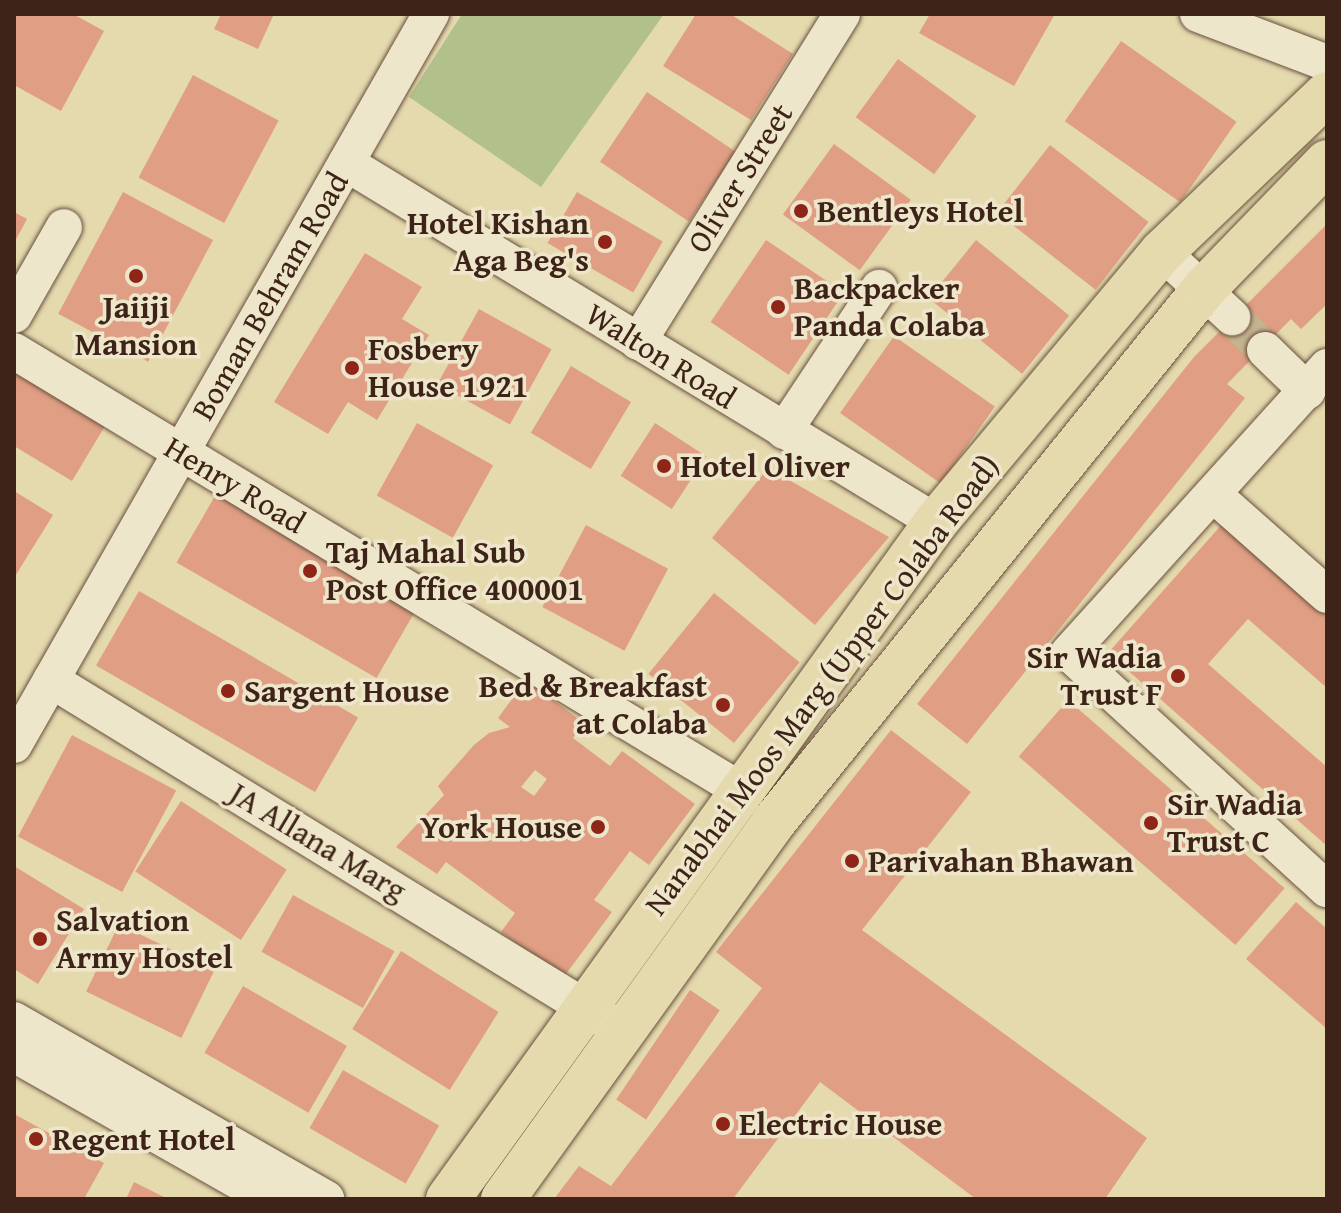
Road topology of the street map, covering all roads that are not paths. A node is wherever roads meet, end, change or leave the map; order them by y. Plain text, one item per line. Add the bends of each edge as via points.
1 (842, 14) edge
2 (1198, 14) edge
3 (420, 18) edge
4 (1327, 63) edge
5 (1327, 94) edge
6 (1327, 162) edge
7 (346, 163) junction
8 (64, 227) dead end
9 (1162, 252) junction
10 (879, 288) dead end
11 (1218, 303) junction
12 (14, 315) edge
13 (638, 342) junction
14 (1265, 350) tunnel mouth
15 (14, 351) edge
16 (1317, 379) edge
17 (784, 431) junction
18 (180, 452) junction
19 (1214, 495) junction
20 (936, 522) junction
21 (1327, 595) edge
22 (51, 680) junction
23 (14, 745) edge
24 (744, 792) junction
25 (1327, 889) edge
26 (585, 1005) junction
27 (14, 1020) edge
28 (621, 1031) junction
29 (14, 1054) edge
30 (270, 1199) edge
31 (326, 1199) edge
32 (448, 1199) edge
33 (503, 1199) edge

1 - 13 street, Oliver Street
2 - 4 street
3 - 7 street, Boman Behram Road
5 - 9 main road, Nanabhai Moos Marg (Upper Colaba Road)
6 - 11 main road, Nanabhai Moos Marg (Upper Colaba Road)
7 - 13 street, Walton Road
7 - 18 street, Boman Behram Road
8 - 12 street
9 - 11 street
9 - 20 main road, Nanabhai Moos Marg (Upper Colaba Road)
10 - 17 street
11 - 28 main road, Nanabhai Moos Marg (Upper Colaba Road) via 773,823
13 - 17 street, Walton Road
14 - 16 street
15 - 18 street, Henry Road
16 - 19 street
17 - 20 street, Walton Road
18 - 22 street, Boman Behram Road
18 - 24 street, Henry Road
19 - 21 street
19 - 25 street via 1069,653
20 - 24 main road, Nanabhai Moos Marg (Upper Colaba Road)
22 - 23 street, Boman Behram Road
22 - 26 street, JA Allana Marg
24 - 26 main road, Nanabhai Moos Marg (Upper Colaba Road)
26 - 28 street, JA Allana Marg
26 - 32 main road, Nanabhai Moos Marg (Upper Colaba Road)
27 - 31 street
28 - 33 main road, Nanabhai Moos Marg (Upper Colaba Road)
29 - 30 street

